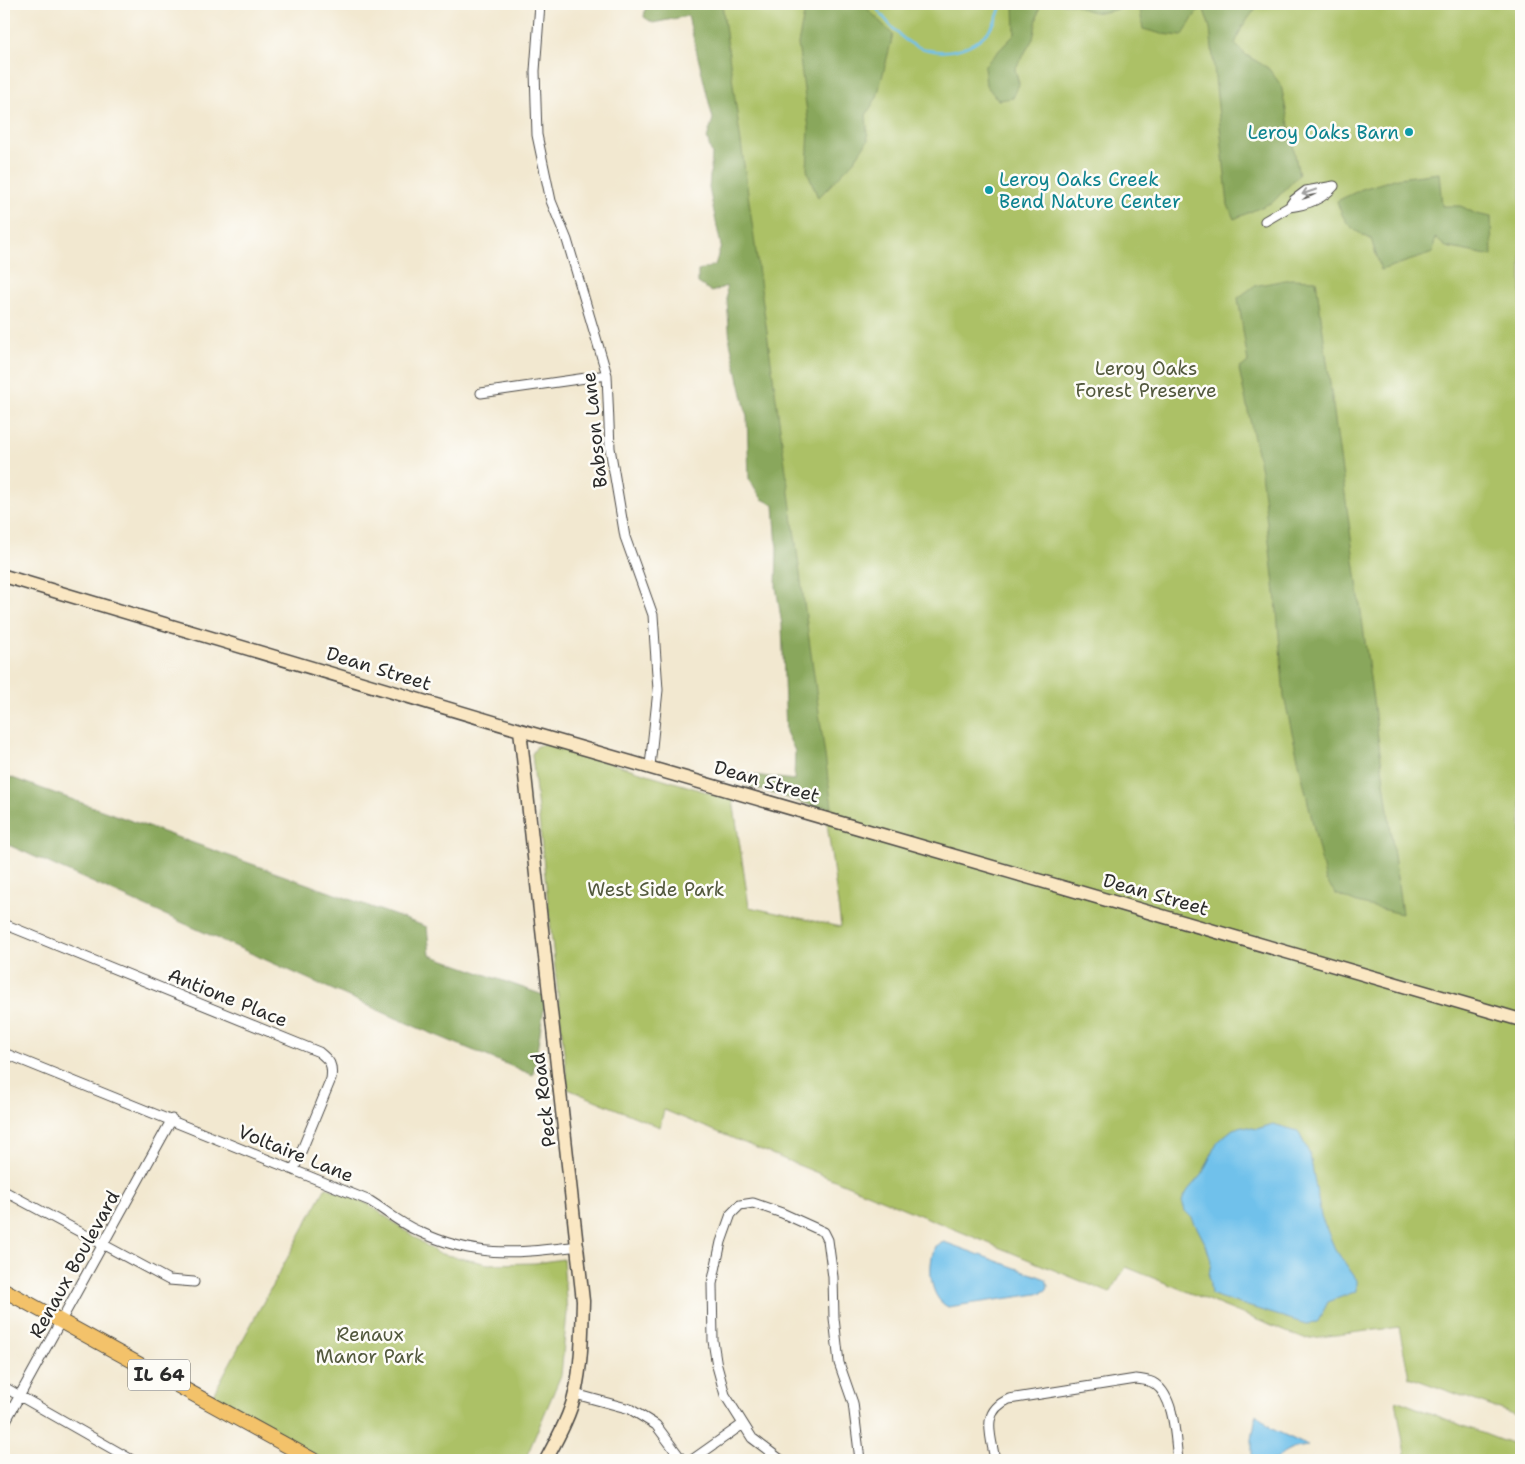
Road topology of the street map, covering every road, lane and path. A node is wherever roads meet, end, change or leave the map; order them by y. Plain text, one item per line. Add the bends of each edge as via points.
1 (540, 4) edge
2 (1289, 207) dead end
3 (1265, 220) dead end
4 (607, 374) junction
5 (481, 393) dead end
6 (4, 576) edge
7 (520, 730) junction
8 (650, 766) junction
9 (4, 924) edge
10 (1521, 1020) edge
11 (4, 1053) edge
12 (172, 1120) junction
13 (294, 1169) junction
14 (4, 1191) edge
15 (103, 1246) junction
16 (578, 1246) junction
17 (194, 1282) dead end
18 (4, 1290) edge
19 (61, 1321) junction
20 (4, 1387) edge
21 (575, 1394) junction
22 (19, 1396) junction
23 (4, 1424) edge
24 (743, 1424) junction
25 (132, 1460) edge
26 (313, 1460) edge
27 (546, 1460) edge
28 (682, 1460) edge
29 (692, 1460) edge
30 (781, 1460) edge
31 (860, 1460) edge
32 (995, 1460) edge
33 (1178, 1460) edge

1 - 4 street, Babson Lane via 535,70 537,135 551,201 567,240
2 - 3 street
4 - 5 street
4 - 8 street, Babson Lane via 610,448 625,537 653,615 658,690
6 - 7 street, Dean Street
7 - 8 street, Dean Street
7 - 16 street, Peck Road
8 - 10 street, Dean Street
9 - 13 street, Antione Place via 319,1052 329,1060 330,1079
11 - 12 street, Voltaire Lane
12 - 13 street, Voltaire Lane
12 - 15 street, Renaux Boulevard
13 - 16 street, Voltaire Lane via 370,1201 416,1231 449,1244 482,1252 515,1253
14 - 15 street
15 - 17 street via 169,1280
15 - 19 street, Renaux Boulevard
16 - 21 street, Peck Road via 584,1301
18 - 19 main road, IL 64
19 - 22 street, Renaux Boulevard
19 - 26 main road, IL 64
20 - 22 street
21 - 27 street, Peck Road
21 - 28 street via 630,1408 656,1425
22 - 23 street, Renaux Boulevard
22 - 25 street
24 - 29 street
24 - 30 street via 752,1438
24 - 31 street via 726,1395 717,1366 712,1284 720,1242 731,1214 740,1205 753,1203 824,1232 828,1240 839,1363 853,1403
32 - 33 street via 990,1425 991,1415 1000,1403 1136,1379 1153,1382 1169,1402

